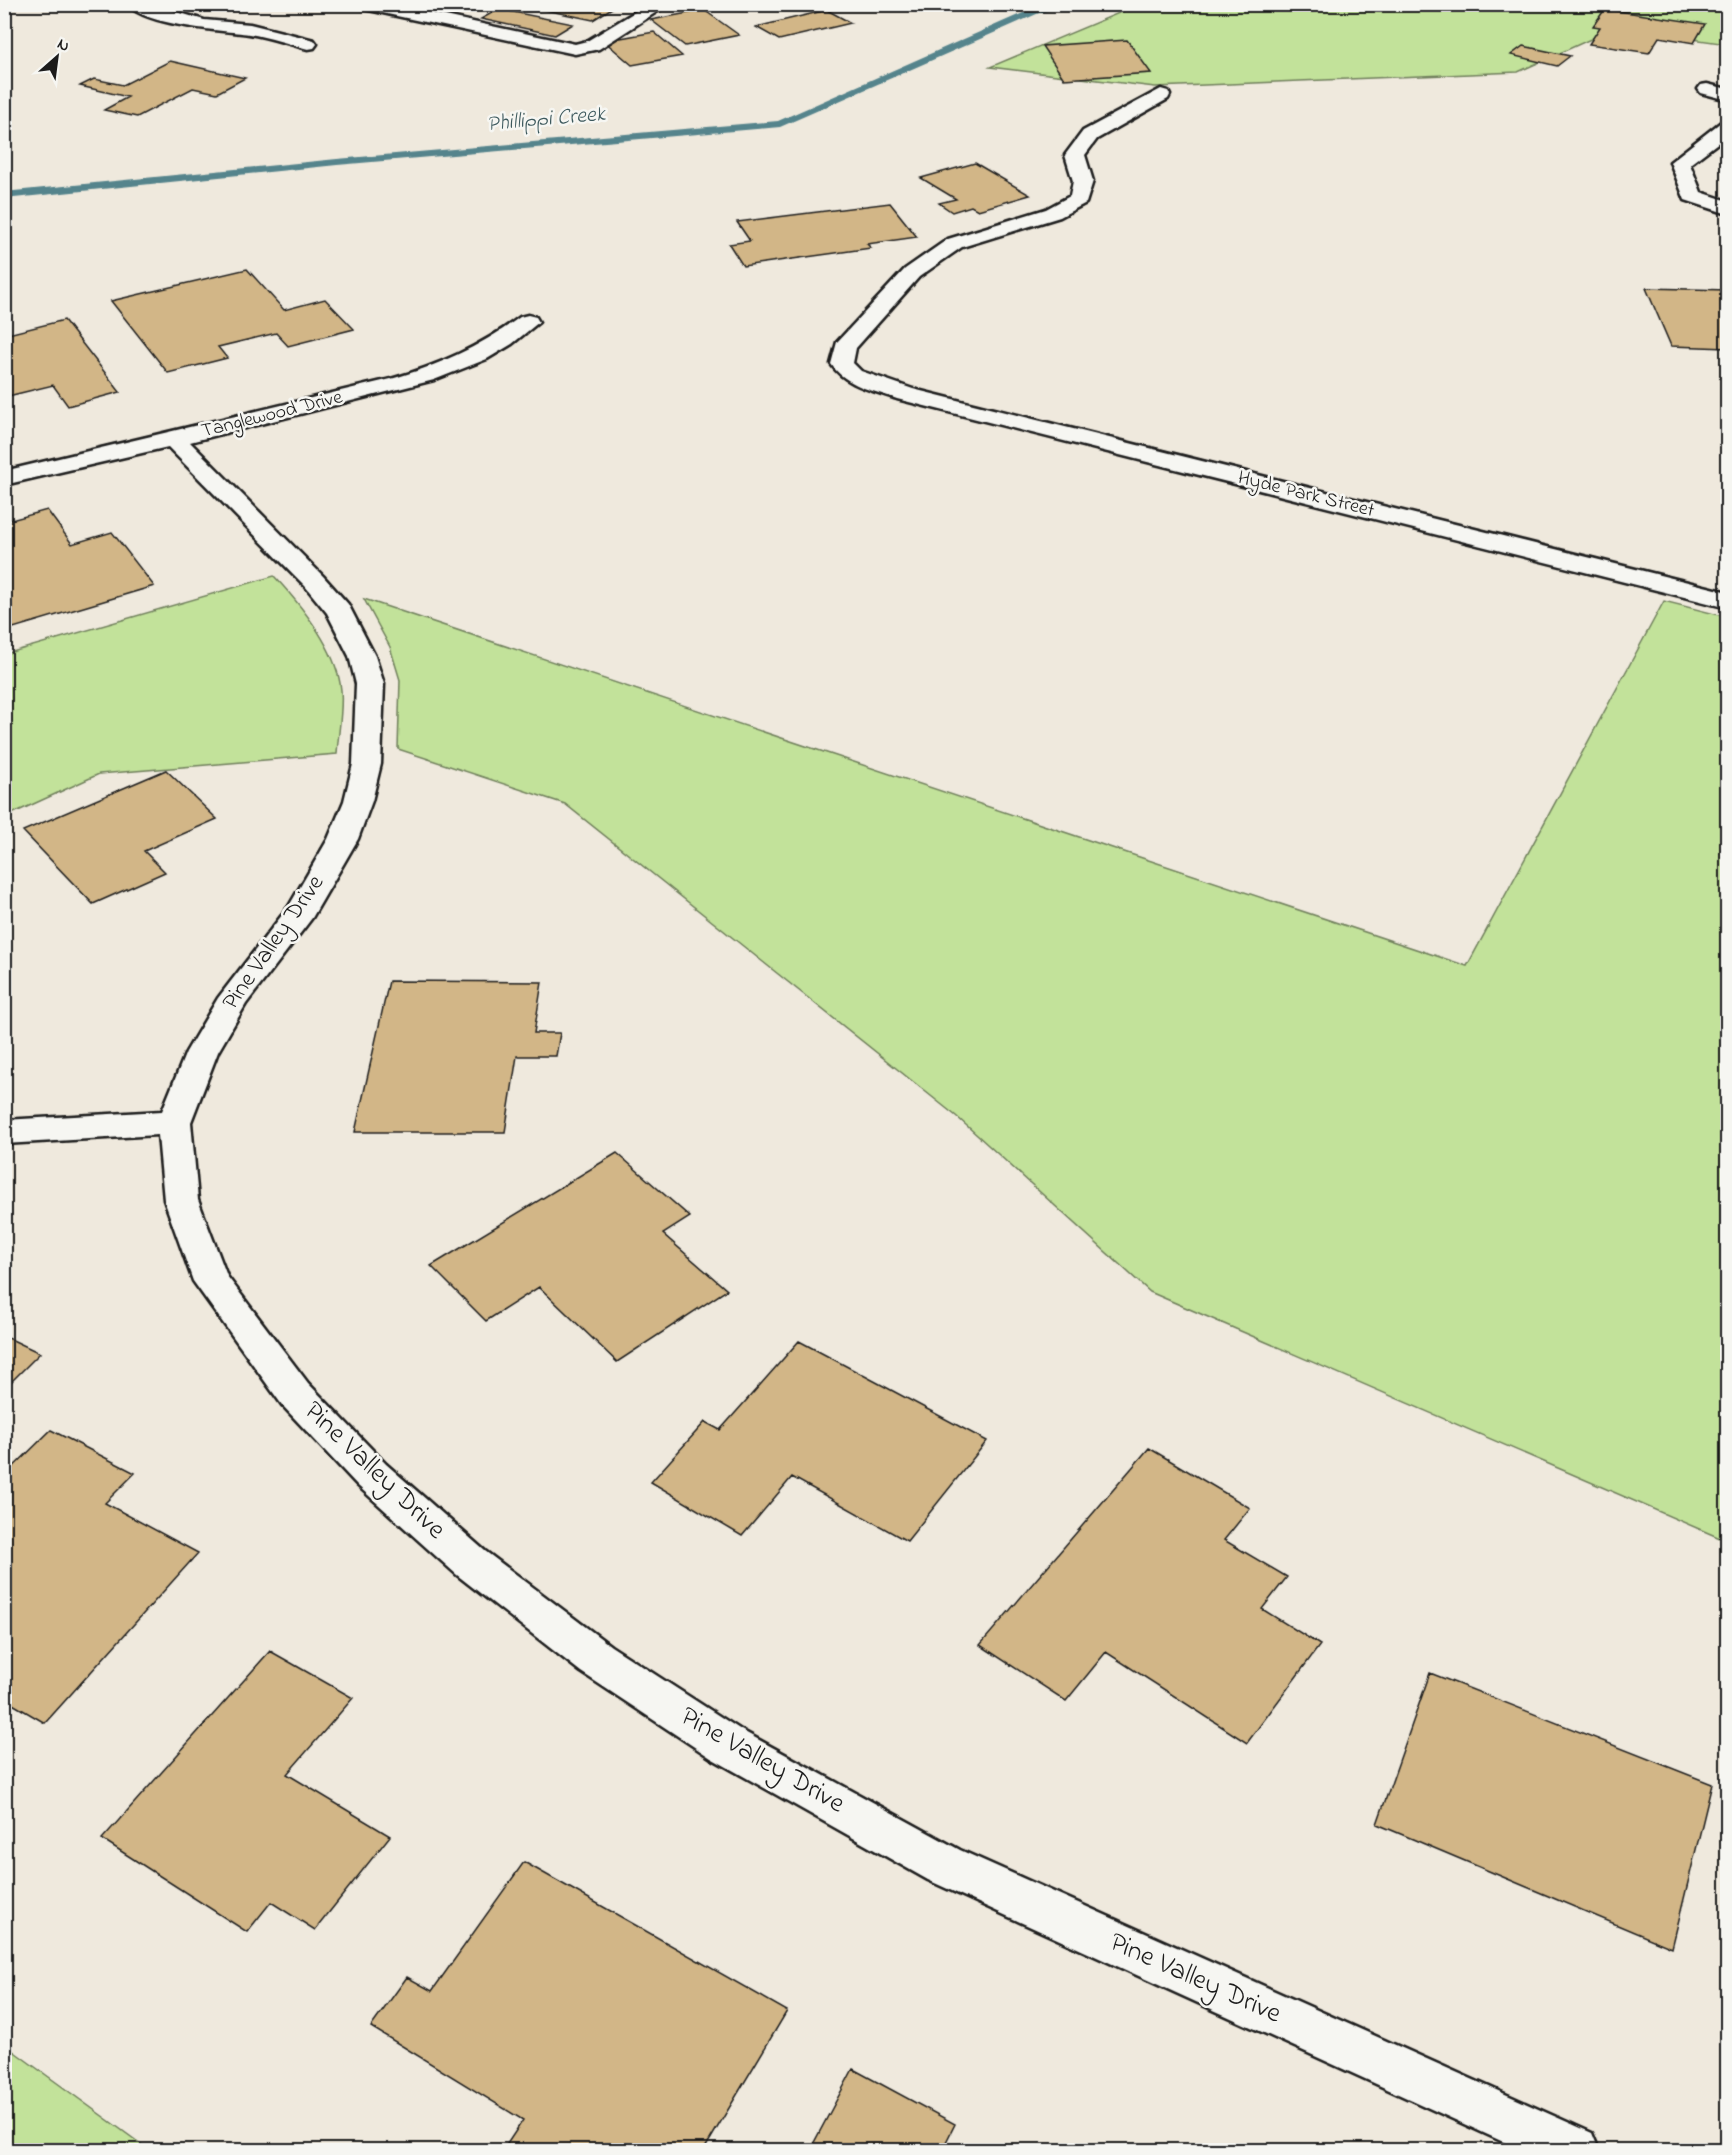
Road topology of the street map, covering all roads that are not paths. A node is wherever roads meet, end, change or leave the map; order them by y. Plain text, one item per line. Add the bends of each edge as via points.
1 (135, 4) edge
2 (364, 4) edge
3 (661, 4) edge
4 (472, 8) dead end
5 (444, 22) junction
6 (308, 44) dead end
7 (1707, 89) dead end
8 (1728, 94) edge
9 (1161, 95) dead end
10 (1728, 126) edge
11 (1728, 208) edge
12 (528, 322) dead end
13 (173, 439) junction
14 (4, 478) edge
15 (1728, 600) edge
16 (174, 1122) junction
17 (4, 1132) edge
18 (1575, 2151) edge

1 - 6 street via 150,12 204,25 250,29
2 - 5 street
3 - 5 street via 593,45 575,49
4 - 5 street
7 - 8 street
9 - 15 street, Hyde Park Street via 1090,135 1075,155 1083,181 1079,199 1053,213 955,243 912,273 845,347 842,364 853,376 886,388
10 - 11 street via 1680,162 1692,196
12 - 13 street, Tanglewood Drive via 505,342 440,372
13 - 14 street, Tanglewood Drive
13 - 16 street, Pine Valley Drive via 339,610 362,656 370,684 367,764 343,840 301,911 234,998 202,1052
16 - 17 street
16 - 18 street, Pine Valley Drive via 181,1200 211,1281 295,1394 372,1475 471,1563 596,1659 726,1744 944,1865

